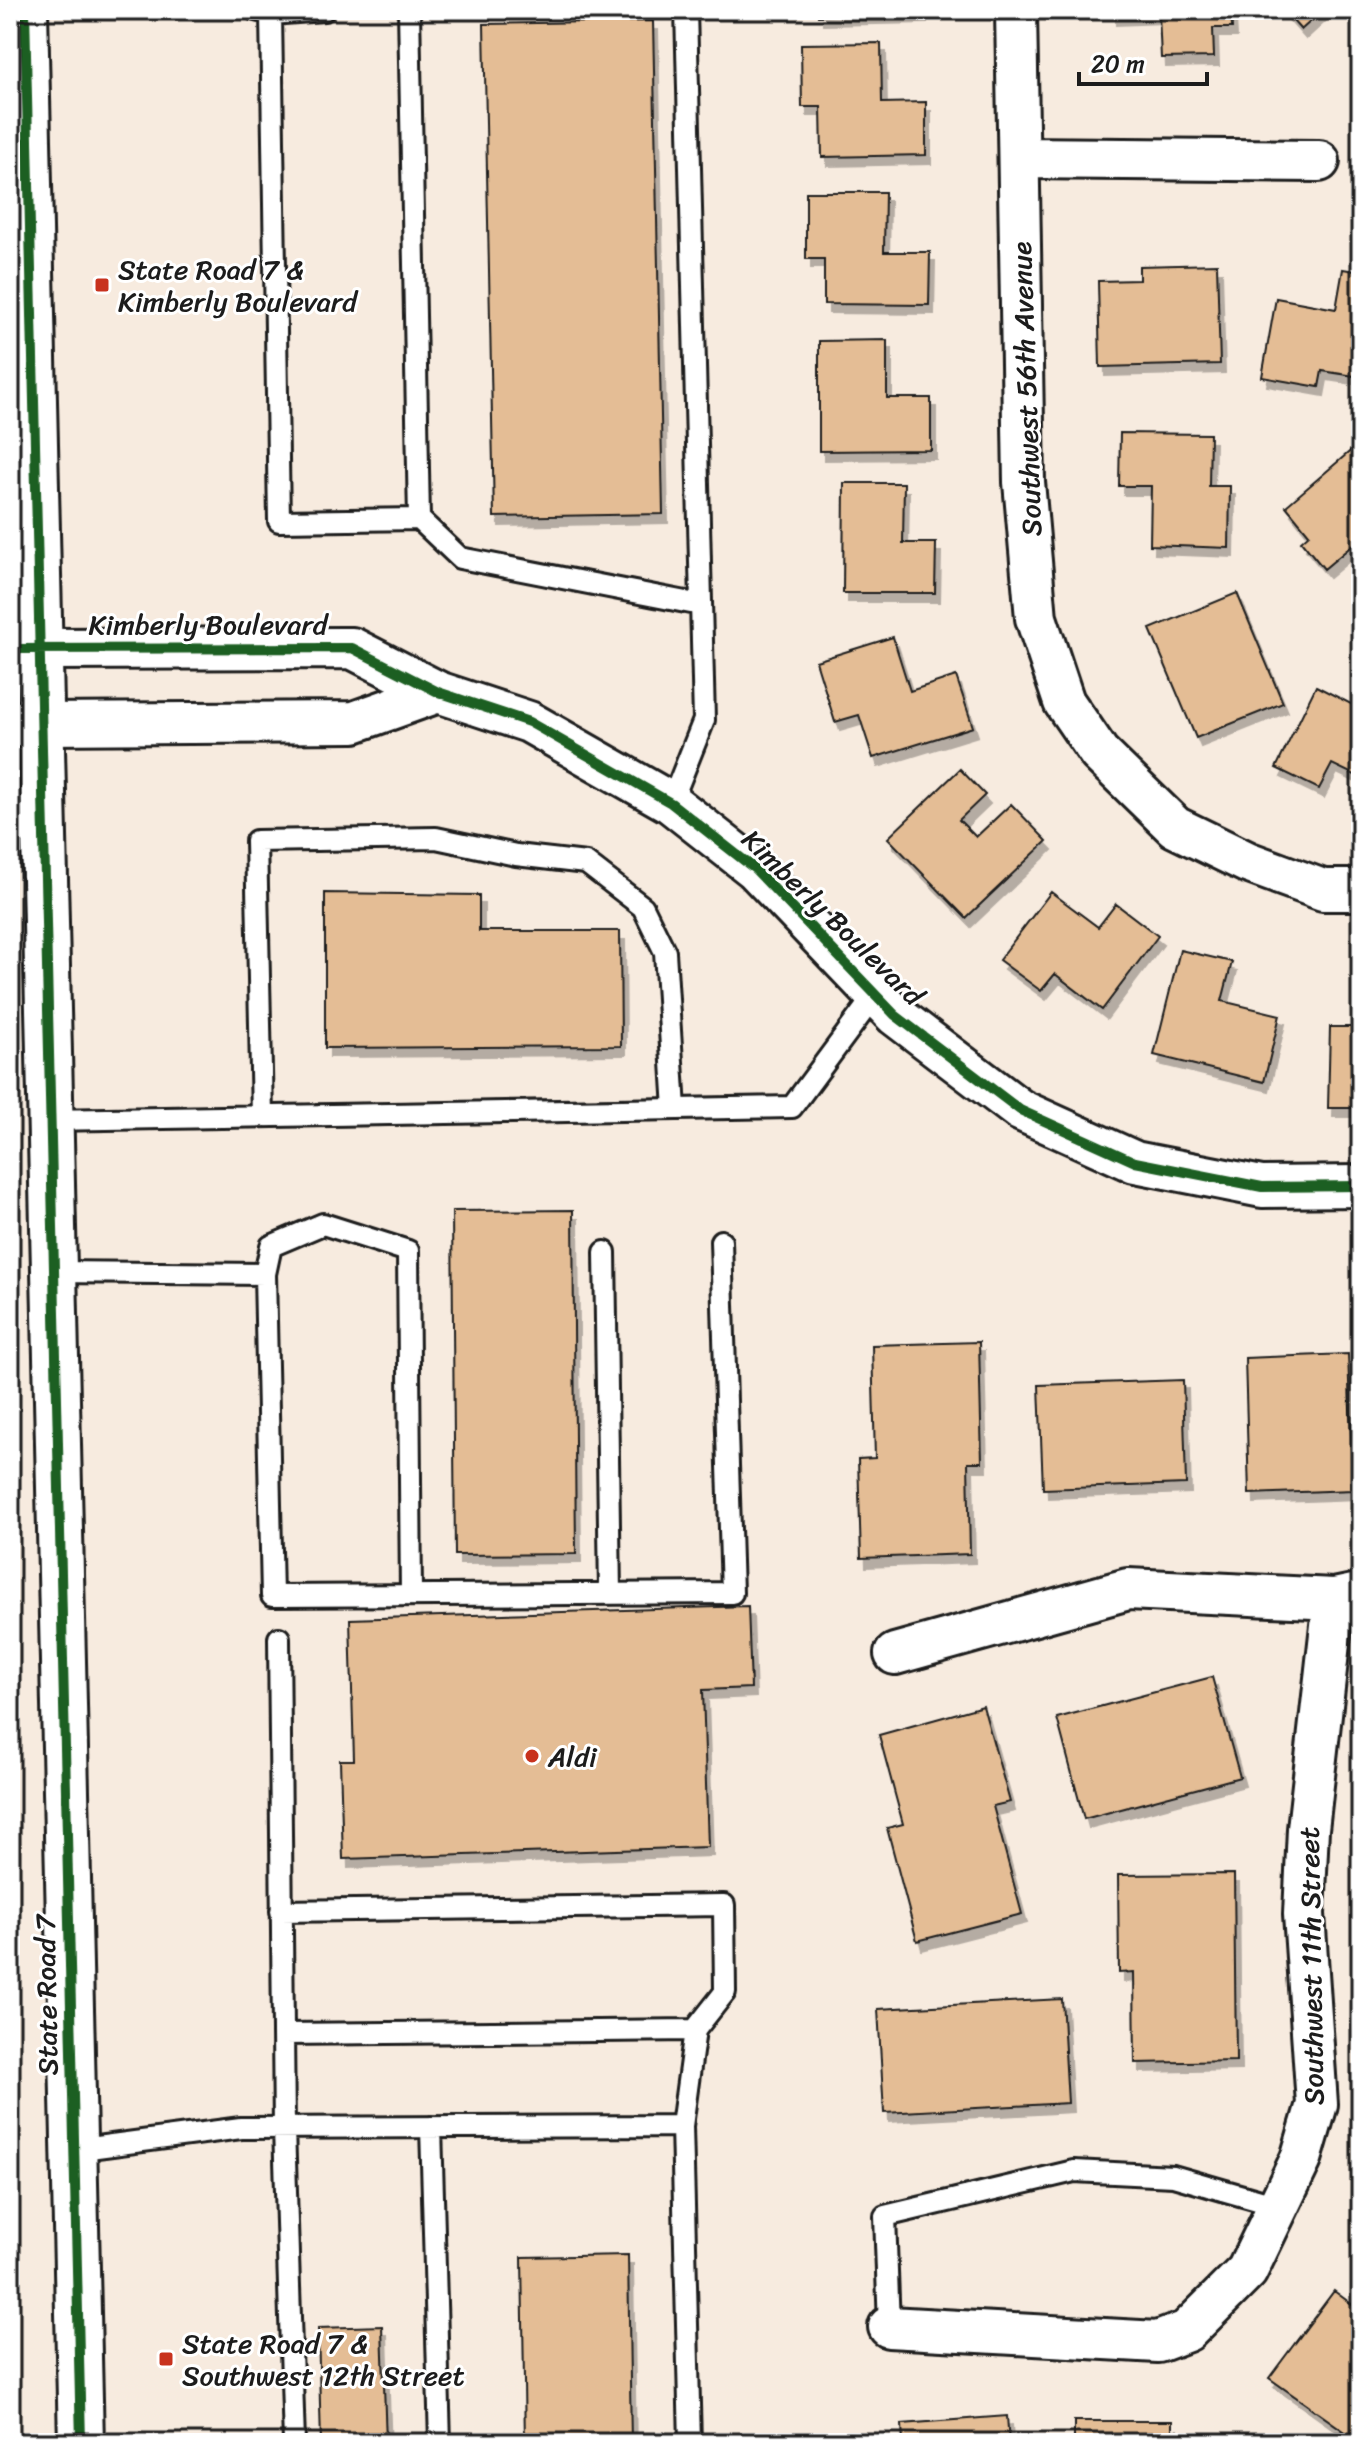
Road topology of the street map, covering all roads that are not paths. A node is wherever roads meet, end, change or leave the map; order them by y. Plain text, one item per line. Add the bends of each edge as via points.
1 (25, 10) edge
2 (324, 10) edge
3 (409, 10) edge
4 (686, 10) edge
5 (1016, 10) edge
6 (263, 12) edge
7 (1020, 158) junction
8 (1319, 161) dead end
9 (419, 519) junction
10 (701, 605) junction
11 (24, 649) edge
12 (438, 692) junction
13 (25, 724) edge
14 (671, 803) junction
15 (1361, 890) edge
16 (875, 995) junction
17 (675, 1109) junction
18 (262, 1116) junction
19 (49, 1120) junction
20 (1361, 1186) edge
21 (721, 1241) dead end
22 (605, 1252) dead end
23 (53, 1272) junction
24 (265, 1274) junction
25 (610, 1594) junction
26 (411, 1595) junction
27 (1348, 1596) edge
28 (279, 1638) dead end
29 (895, 1654) dead end
30 (281, 1911) junction
31 (695, 2030) junction
32 (283, 2034) junction
33 (682, 2126) junction
34 (431, 2127) junction
35 (284, 2128) junction
36 (74, 2150) junction
37 (1278, 2206) junction
38 (889, 2327) joint
39 (81, 2443) edge
40 (294, 2443) edge
41 (440, 2443) edge
42 (690, 2443) edge

1 - 11 main road, State Road 7
2 - 6 lane
3 - 9 lane
4 - 10 lane
5 - 7 street, Southwest 56th Avenue
6 - 9 lane via 279,521
7 - 8 street
7 - 15 street, Southwest 56th Avenue via 1024,482 1036,618 1064,702 1099,753 1175,827 1247,862 1323,890
9 - 10 lane via 460,558
10 - 14 lane via 704,720
11 - 12 street, Kimberly Boulevard via 352,648
11 - 13 main road, State Road 7
12 - 13 street via 354,722
12 - 14 street, Kimberly Boulevard via 529,722
13 - 19 main road, State Road 7
14 - 16 street, Kimberly Boulevard via 755,869
16 - 17 lane via 792,1107
16 - 20 street, Kimberly Boulevard via 1020,1110 1135,1162 1262,1187
17 - 18 lane
17 - 18 lane via 665,952 643,907 586,863 436,838 256,841
18 - 19 lane
19 - 23 main road, State Road 7
21 - 25 lane via 732,1593
22 - 25 lane
23 - 24 lane
23 - 36 main road, State Road 7
24 - 26 lane via 272,1596
24 - 26 lane via 271,1246 323,1224 408,1251
25 - 26 lane
27 - 29 street, Southwest 11th Street via 1128,1589
27 - 37 street, Southwest 11th Street via 1308,1829 1304,1914 1317,2104 1301,2159
28 - 30 lane
30 - 31 lane via 724,1905 725,1992
30 - 32 lane
31 - 32 lane
31 - 33 lane
32 - 35 lane
33 - 34 lane
33 - 42 lane
34 - 35 lane
34 - 41 lane
35 - 36 lane via 241,2128
35 - 40 lane
36 - 39 main road, State Road 7
37 - 38 street, Southwest 11th Street via 1247,2271 1187,2331 1158,2342
37 - 38 lane via 1173,2176 1074,2171 885,2216

